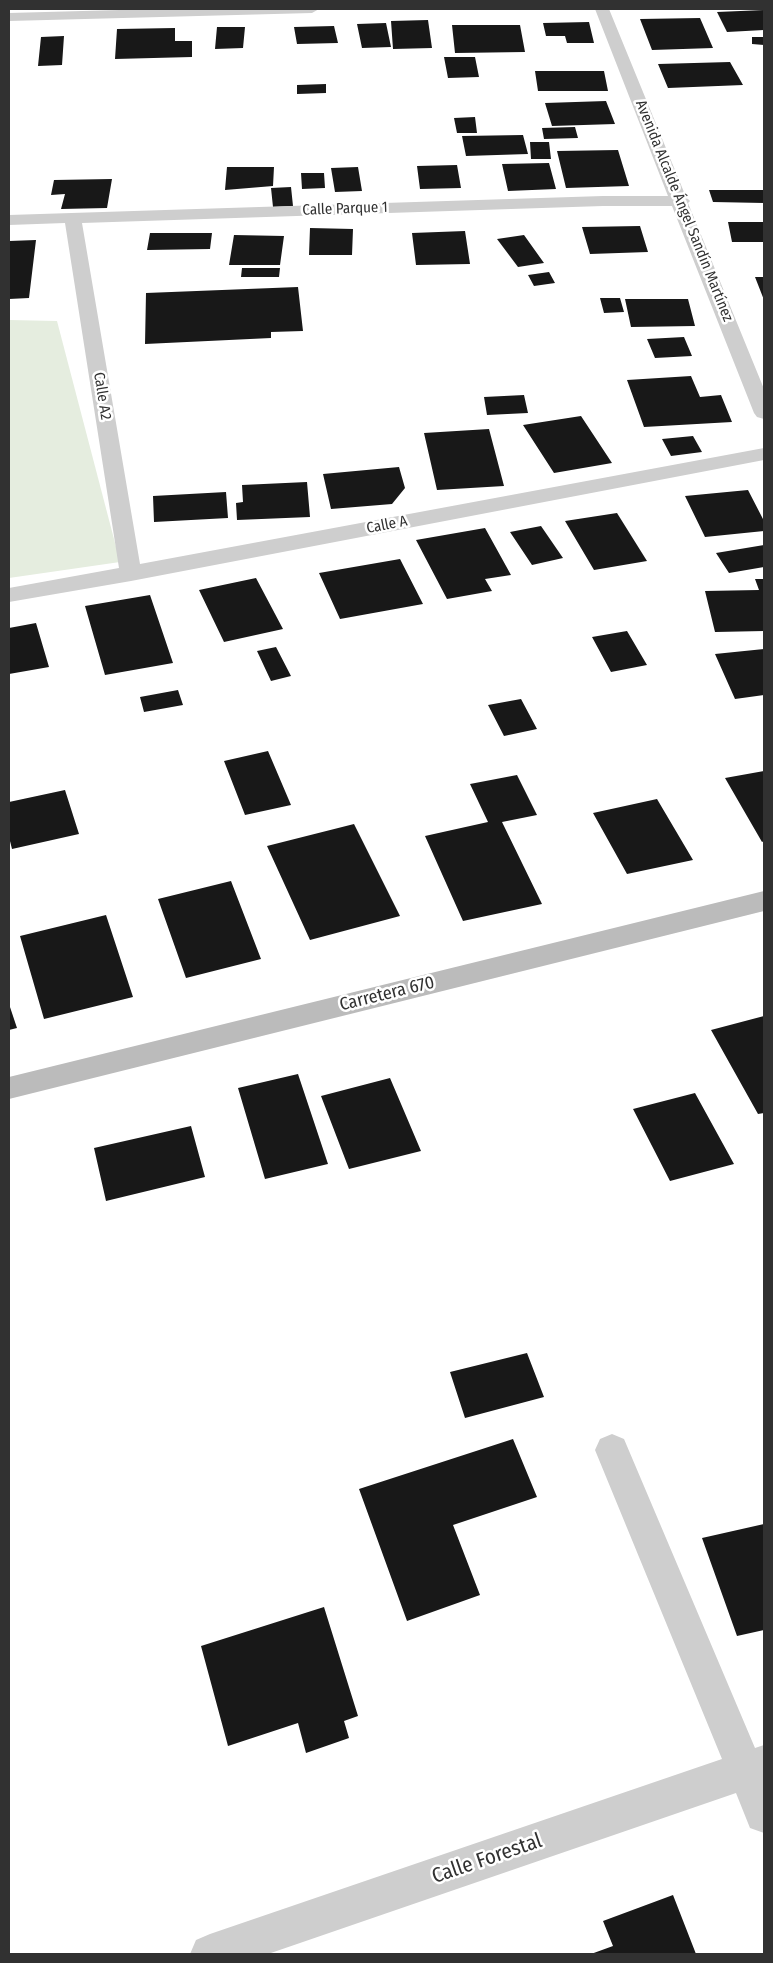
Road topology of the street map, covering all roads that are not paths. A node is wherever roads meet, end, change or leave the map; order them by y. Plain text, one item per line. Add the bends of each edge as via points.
1 (312, 9) edge
2 (602, 9) edge
3 (215, 10) edge
4 (9, 18) edge
5 (681, 201) junction
6 (73, 218) junction
7 (9, 220) edge
8 (764, 413) edge
9 (764, 454) edge
10 (131, 574) junction
11 (9, 595) edge
12 (764, 901) edge
13 (9, 1088) edge
14 (612, 1450) dead end
15 (755, 1767) edge
16 (764, 1814) edge
17 (210, 1954) edge

1 - 3 street
2 - 5 street, Avenida Alcalde Ángel Sandín Martínez
3 - 4 street
5 - 6 street, Calle Parque 1
5 - 8 street, Avenida Alcalde Ángel Sandín Martínez
6 - 7 street, Calle Parque 1
6 - 10 street, Calle A2
9 - 10 street, Calle A
10 - 11 street, Calle A
12 - 13 street, Carretera 670
14 - 15 street
15 - 16 street
15 - 17 street, Calle Forestal

